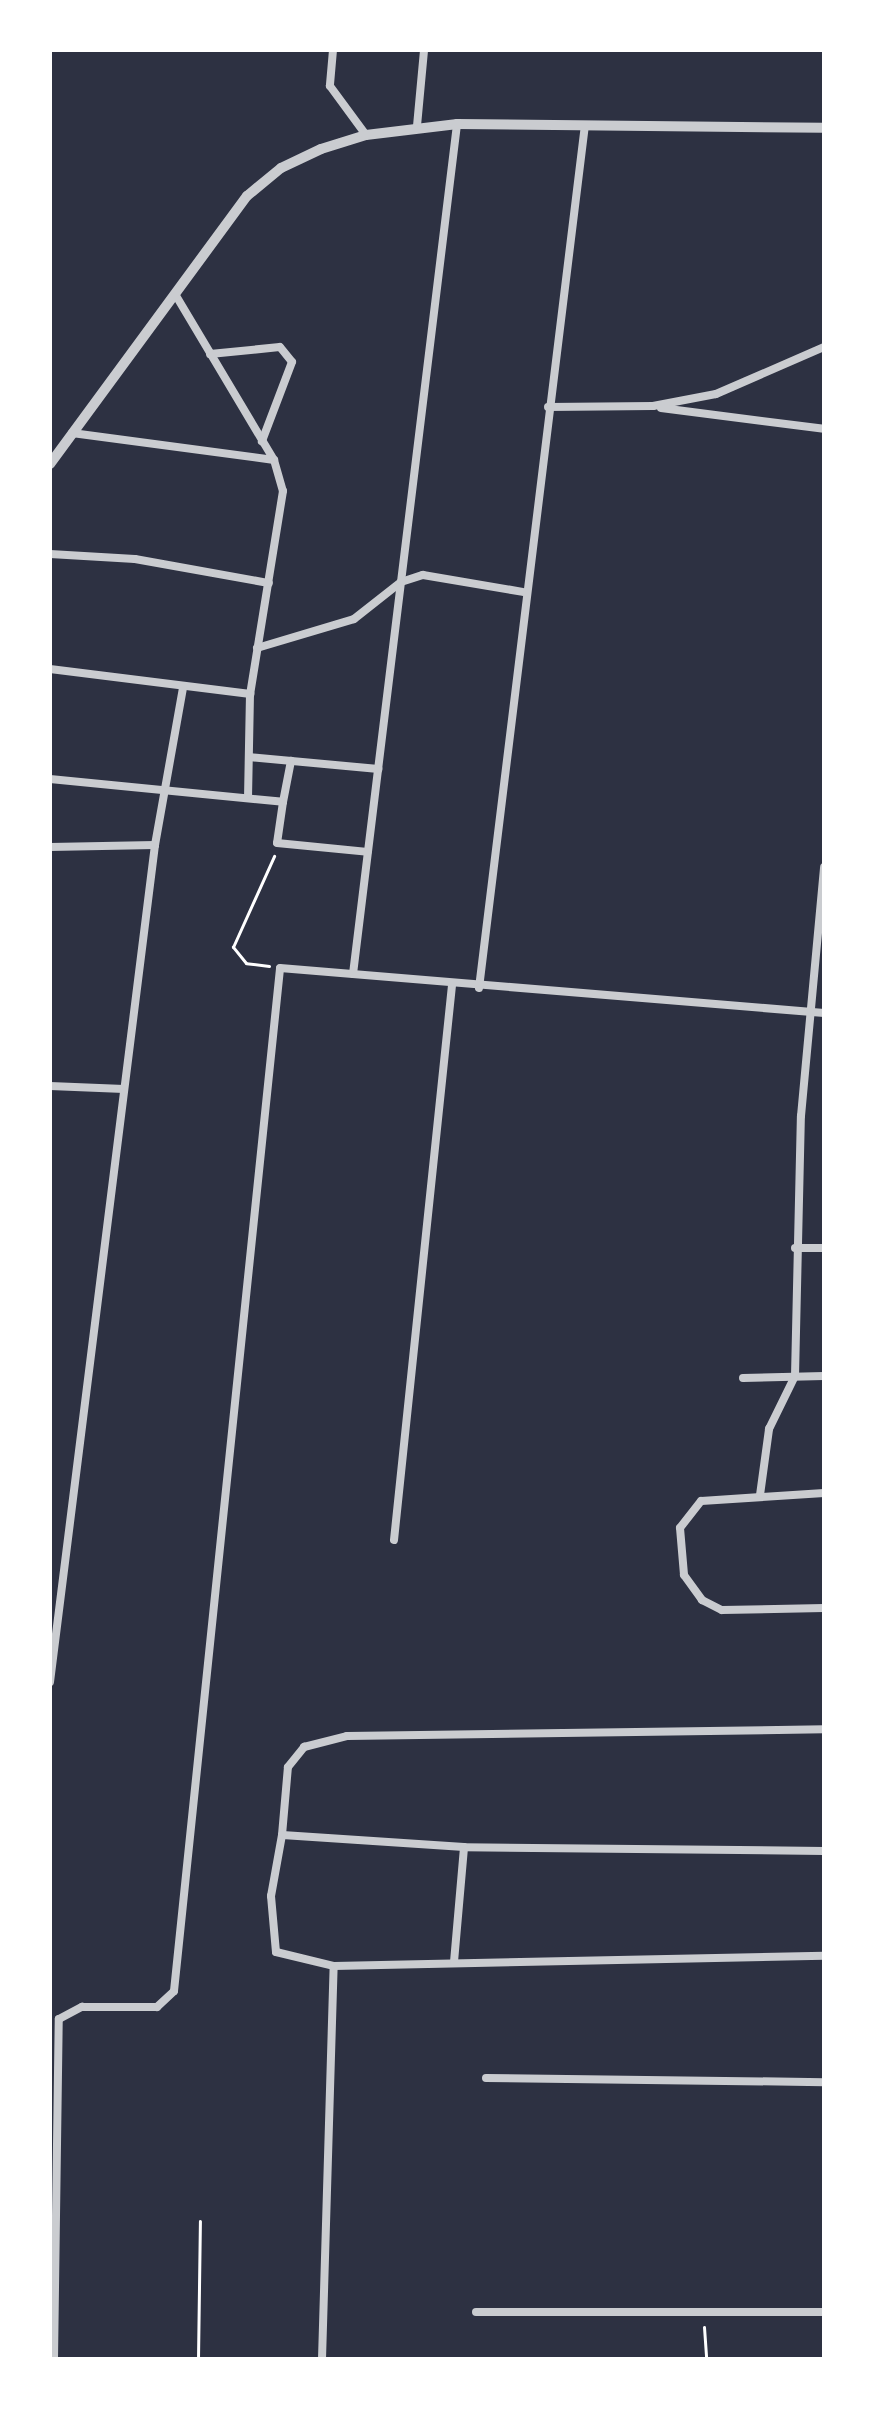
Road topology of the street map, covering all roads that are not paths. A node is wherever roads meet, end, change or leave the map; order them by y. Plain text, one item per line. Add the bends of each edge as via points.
1 (333, 50) edge
2 (424, 50) edge
3 (457, 124) junction
4 (585, 125) junction
5 (417, 126) junction
6 (824, 128) edge
7 (366, 135) junction
8 (175, 294) junction
9 (824, 347) edge
10 (210, 354) junction
11 (716, 394) junction
12 (653, 406) junction
13 (548, 407) junction
14 (713, 416) junction
15 (824, 429) edge
16 (72, 433) junction
17 (262, 441) junction
18 (274, 460) junction
19 (50, 464) edge
20 (50, 554) edge
21 (401, 582) junction
22 (269, 583) junction
23 (523, 592) junction
24 (257, 648) junction
25 (50, 669) edge
26 (183, 688) junction
27 (250, 694) junction
28 (249, 757) junction
29 (291, 761) junction
30 (378, 769) junction
31 (50, 779) edge
32 (166, 793) junction
33 (248, 798) junction
34 (283, 802) junction
35 (155, 845) junction
36 (50, 847) edge
37 (368, 852) junction
38 (824, 867) edge
39 (353, 974) junction
40 (452, 985) junction
41 (479, 988) junction
42 (811, 1013) junction
43 (824, 1013) edge
44 (50, 1086) edge
45 (124, 1089) junction
46 (795, 1248) junction
47 (824, 1248) edge
48 (795, 1376) junction
49 (824, 1376) edge
50 (743, 1378) dead end
51 (824, 1493) edge
52 (760, 1495) junction
53 (394, 1540) dead end
54 (824, 1608) edge
55 (50, 1682) edge
56 (824, 1729) edge
57 (282, 1835) junction
58 (464, 1847) junction
59 (824, 1851) edge
60 (824, 1956) edge
61 (454, 1962) junction
62 (334, 1966) junction
63 (54, 2019) edge
64 (486, 2078) dead end
65 (824, 2082) edge
66 (476, 2312) dead end
67 (824, 2312) edge
68 (52, 2343) edge
69 (54, 2359) edge
70 (322, 2359) edge

1 - 7 street via 330,86
2 - 5 street
3 - 4 street
3 - 5 street
3 - 21 street
4 - 6 street
4 - 13 street
5 - 7 street
7 - 8 street via 281,168 247,196
8 - 10 street
8 - 16 street
9 - 11 street
10 - 17 street
10 - 17 street via 280,347 292,362
11 - 12 street
11 - 14 street
12 - 13 street
12 - 14 street
13 - 23 street
14 - 15 street
16 - 18 street
16 - 19 street
17 - 18 street
18 - 22 street via 283,491
20 - 22 street via 135,559
21 - 23 street via 448,576
21 - 24 street via 354,619
21 - 30 street
22 - 24 street
23 - 41 street
24 - 27 street
25 - 26 street
26 - 27 street
26 - 32 street
27 - 28 street
28 - 29 street
28 - 33 street
29 - 30 street
29 - 34 street
30 - 37 street
31 - 32 street
32 - 33 street
32 - 35 street
33 - 34 street
34 - 37 street via 277,843
35 - 36 street
35 - 45 street
37 - 39 street
38 - 42 street
39 - 40 street
39 - 63 street via 280,968 168,2001 157,2007 82,2007
40 - 41 street
40 - 53 street
41 - 42 street
42 - 43 street
42 - 46 street
44 - 45 street
45 - 55 street
46 - 47 street
46 - 48 street
48 - 49 street
48 - 50 street
48 - 52 street via 769,1429
51 - 52 street
52 - 54 street via 701,1501 685,1513 684,1575 702,1600 722,1610
56 - 57 street via 374,1734 304,1747 288,1767
57 - 58 street
57 - 62 street via 271,1896 276,1952
58 - 59 street
58 - 61 street
60 - 61 street
61 - 62 street
62 - 70 street
63 - 68 street
64 - 65 street
66 - 67 street
68 - 69 street

